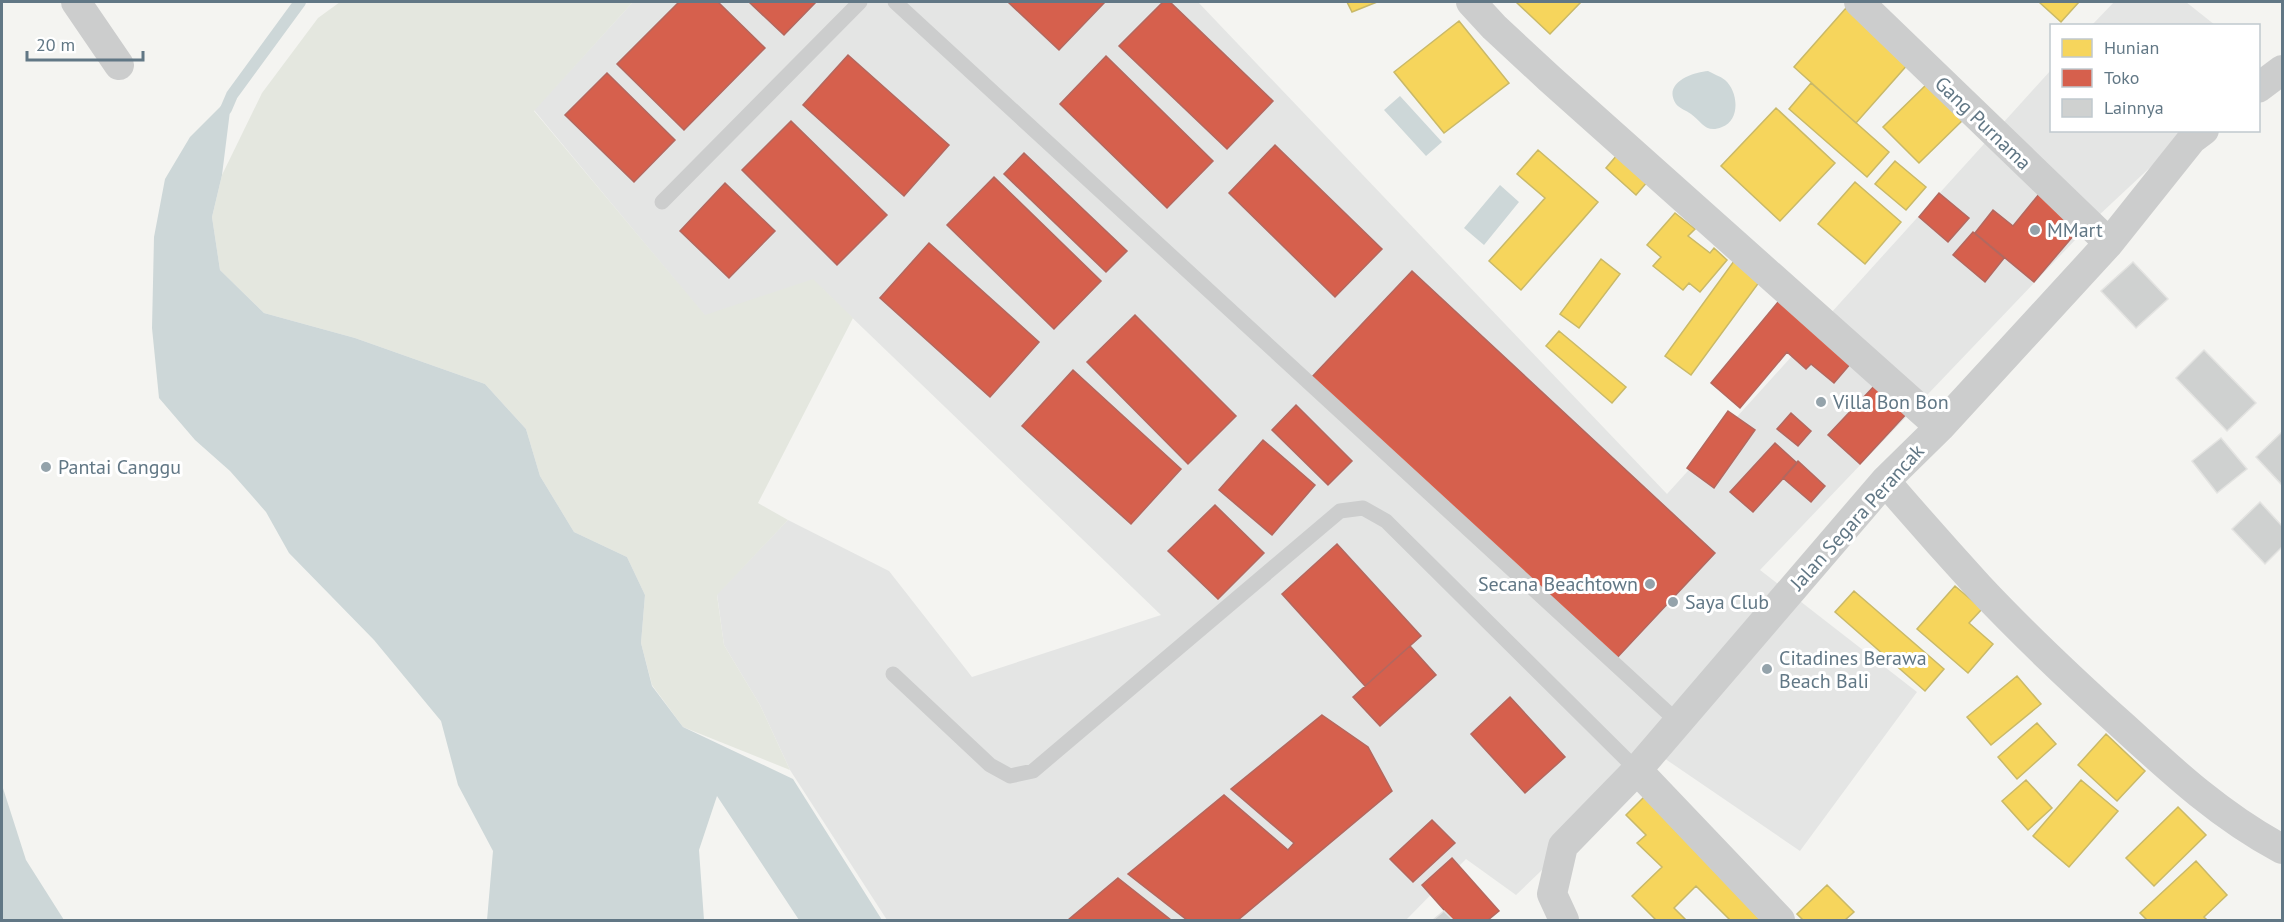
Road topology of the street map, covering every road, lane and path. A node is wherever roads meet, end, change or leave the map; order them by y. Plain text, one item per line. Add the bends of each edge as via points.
1 (76, 2) edge
2 (860, 2) edge
3 (896, 2) edge
4 (1471, 2) edge
5 (1859, 2) edge
6 (119, 65) dead end
7 (2201, 132) edge
8 (663, 202) dead end
9 (2109, 243) junction
10 (1941, 426) junction
11 (1885, 481) junction
12 (893, 674) dead end
13 (1678, 722) junction
14 (1637, 770) junction
15 (2283, 849) edge
16 (1564, 921) edge
17 (1780, 921) edge

1 - 6 street
2 - 8 lane
3 - 13 lane
4 - 10 street via 1550,79
5 - 9 street, Gang Purnama
7 - 9 street, Jalan Segara Perancak
9 - 10 street, Jalan Segara Perancak
10 - 11 street, Jalan Segara Perancak
11 - 13 street, Jalan Segara Perancak
11 - 15 street via 1980,588 2060,669 2213,805
12 - 14 lane via 990,765 1010,776 1033,771 1340,511 1363,508 1386,521
13 - 14 street, Jalan Segara Perancak
14 - 16 street, Jalan Segara Perancak via 1563,846 1552,894
14 - 17 street

